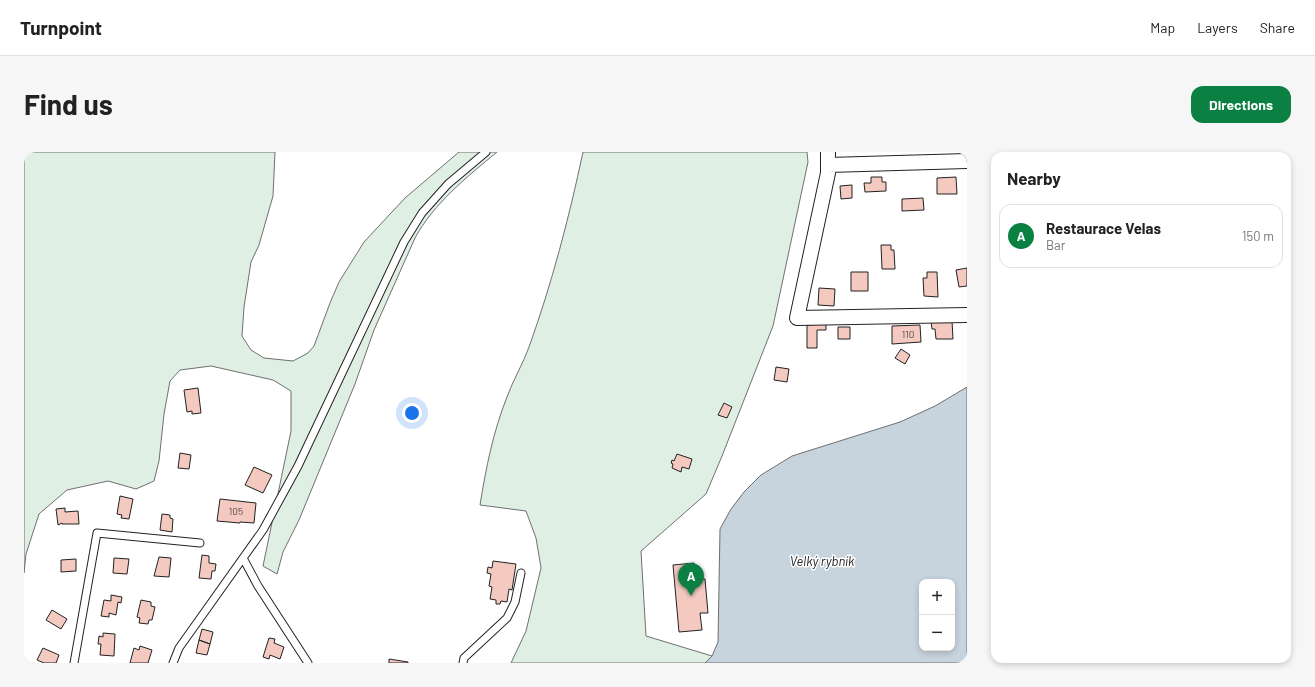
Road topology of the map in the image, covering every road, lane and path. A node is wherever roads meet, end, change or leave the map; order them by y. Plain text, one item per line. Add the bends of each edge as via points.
1 (486, 152) edge
2 (828, 159) edge
3 (967, 161) edge
4 (967, 315) edge
5 (200, 543) dead end
6 (243, 558) junction
7 (521, 574) dead end
8 (74, 663) edge
9 (173, 663) edge
10 (308, 663) edge
11 (463, 663) edge

1 - 6 lane via 448,184 422,212 411,230 298,466 263,530
2 - 3 street
2 - 4 street via 828,173 797,318
5 - 8 lane via 97,533
6 - 9 lane via 179,648
6 - 10 lane
7 - 11 lane via 515,602 507,618 464,658

